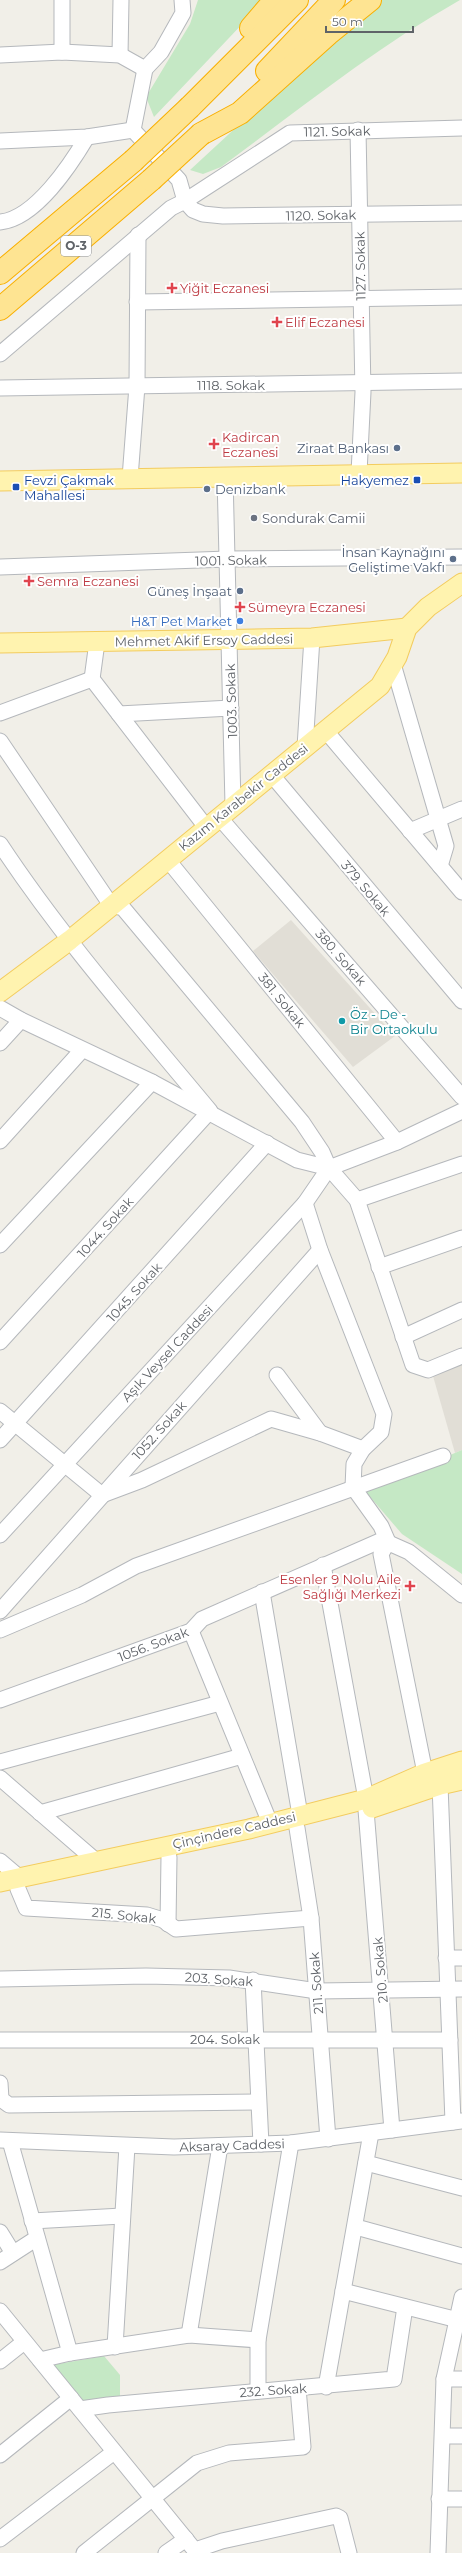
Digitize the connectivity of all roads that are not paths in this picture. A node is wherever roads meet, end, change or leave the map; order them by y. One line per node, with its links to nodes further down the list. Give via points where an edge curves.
1 (62, 0): 8 (street)
2 (121, 0): 10 (street)
3 (182, 0): 11 (street, via 183,13 161,52)
4 (275, 0): 12 (highway)
5 (297, 0): 12 (highway, O-3)
6 (334, 0): 16 (highway, O-3, via 256,82)
7 (370, 0): 16 (highway, via 240,113)
8 (62, 52): 9 (street); 10 (street)
9 (0, 55)
10 (120, 55): 11 (street)
11 (145, 69): 14 (street)
12 (190, 107): 24 (highway, O-3, bridge, via 133,161)
13 (462, 128): 15 (street, 1121. Sokak)
14 (132, 130): 17 (street); 19 (street, via 179,180)
15 (358, 130): 19 (street, 1121. Sokak, via 290,133); 21 (street, 1127. Sokak)
16 (201, 134): 30 (highway, O-3, bridge)
17 (87, 137): 18 (street); 22 (street, via 74,159 29,209)
18 (0, 141)
19 (185, 201): 21 (street, 1120. Sokak, via 193,210 212,216); 23 (street, 1121. Sokak, via 170,208)
20 (462, 213): 21 (street, 1120. Sokak)
21 (359, 215): 28 (street, 1127. Sokak)
22 (0, 222)
23 (138, 235): 29 (street); 31 (street, 1121. Sokak)
24 (30, 249): 25 (highway); 26 (highway, O-3)
25 (0, 265)
26 (0, 273)
27 (462, 297): 28 (street)
28 (360, 300): 29 (street); 33 (street, 1127. Sokak)
29 (137, 302): 34 (street)
30 (0, 309)
31 (0, 354)
32 (462, 381): 33 (street, 1118. Sokak)
33 (363, 384): 34 (street, 1118. Sokak); 36 (street, 1127. Sokak)
34 (137, 386): 35 (street, 1118. Sokak); 39 (street)
35 (0, 388)
36 (359, 473): 37 (main road); 38 (main road)
37 (462, 473)
38 (225, 476): 39 (main road); 42 (street, 1003. Sokak)
39 (130, 478): 40 (main road)
40 (0, 481)
41 (462, 557): 42 (street, 1001. Sokak)
42 (228, 559): 43 (street, 1001. Sokak); 46 (street, 1003. Sokak)
43 (0, 567)
44 (461, 589): 45 (main road, Kazım Karabekir Caddesi, via 428,607)
45 (407, 628): 47 (main road, Mehmet Akif Ersoy Caddesi); 50 (main road, Kazım Karabekir Caddesi)
46 (229, 638): 47 (main road, Mehmet Akif Ersoy Caddesi); 48 (main road, Mehmet Akif Ersoy Caddesi); 52 (street, 1003. Sokak)
47 (312, 638): 57 (street)
48 (97, 642): 49 (main road, Mehmet Akif Ersoy Caddesi); 51 (street)
49 (0, 643)
50 (393, 664): 55 (main road, Kazım Karabekir Caddesi, via 380,686); 61 (street)
51 (92, 679): 53 (street); 54 (street, 380. Sokak)
52 (231, 708): 54 (street); 60 (street, 1003. Sokak)
53 (0, 712)
54 (119, 714): 60 (street, 380. Sokak)
55 (325, 730): 57 (main road, Kazım Karabekir Caddesi); 62 (street)
56 (0, 741): 67 (street)
57 (305, 747): 58 (main road, Kazım Karabekir Caddesi)
58 (271, 774): 60 (main road, Kazım Karabekir Caddesi); 70 (street, 379. Sokak)
59 (462, 809): 61 (street)
60 (220, 816): 64 (main road, Kazım Karabekir Caddesi); 76 (street, 380. Sokak)
61 (439, 818): 62 (street); 65 (street, via 446,846)
62 (410, 831): 65 (street)
63 (0, 844): 68 (street)
64 (167, 859): 67 (main road, Kazım Karabekir Caddesi); 80 (street, 381. Sokak)
65 (440, 866): 66 (street)
66 (462, 892)
67 (111, 905): 68 (main road, Kazım Karabekir Caddesi); 83 (street, via 123,908 302,1122)
68 (70, 940): 69 (main road, Kazım Karabekir Caddesi); 77 (street)
69 (0, 992)
70 (462, 1001)
71 (0, 1008): 72 (street)
72 (20, 1020): 73 (street); 74 (street)
73 (0, 1043)
74 (82, 1050): 75 (street); 79 (street)
75 (152, 1082): 77 (street); 87 (street)
76 (462, 1097)
77 (210, 1111): 81 (street); 92 (street, 1044. Sokak)
78 (462, 1111): 80 (street)
79 (0, 1141)
80 (397, 1142): 83 (street)
81 (267, 1143): 83 (street, via 297,1160); 96 (street, 1045. Sokak)
82 (462, 1164): 84 (street)
83 (330, 1168): 84 (street); 85 (street, Aşık Veysel Caddesi)
84 (357, 1200): 89 (street)
85 (305, 1203): 88 (street); 101 (street, Aşık Veysel Caddesi)
86 (462, 1238): 89 (street)
87 (0, 1245)
88 (320, 1250): 99 (street, via 384,1414 381,1432); 103 (street, 1052. Sokak)
89 (379, 1267): 91 (street)
90 (462, 1310): 91 (street)
91 (403, 1337): 93 (street, via 413,1365 428,1370)
92 (0, 1342)
93 (462, 1356)
94 (277, 1375): 97 (street)
95 (0, 1411): 96 (street)
96 (15, 1424): 98 (street, 1045. Sokak); 101 (street)
97 (320, 1433): 99 (street); 103 (street, via 271,1419 142,1480)
98 (0, 1440)
99 (363, 1449): 102 (street, via 354,1464)
100 (443, 1456): 102 (street)
101 (64, 1465): 103 (street); 104 (street, Aşık Veysel Caddesi)
102 (353, 1487): 105 (street, via 381,1526); 110 (street, via 136,1566 82,1595)
103 (102, 1495): 109 (street, 1052. Sokak)
104 (0, 1536)
105 (388, 1542): 106 (street, 1056. Sokak, via 382,1540); 108 (street, via 409,1552); 117 (street, via 381,1554)
106 (323, 1565): 107 (street, 1056. Sokak); 121 (street, 210. Sokak)
107 (262, 1592): 111 (street, 1056. Sokak, via 202,1619); 123 (street, 211. Sokak)
108 (462, 1595)
109 (0, 1611)
110 (0, 1630)
111 (191, 1631): 112 (street, 1056. Sokak); 113 (street)
112 (0, 1700)
113 (220, 1703): 114 (street); 116 (street)
114 (242, 1756): 122 (street); 124 (street)
115 (462, 1761): 117 (main road, Çinçindere Caddesi)
116 (0, 1762)
117 (425, 1773): 121 (main road, Çinçindere Caddesi)
118 (0, 1778): 122 (street)
119 (462, 1780): 120 (main road, Çinçindere Caddesi)
120 (440, 1785): 121 (main road, Çinçindere Caddesi); 132 (street)
121 (366, 1804): 123 (main road, Çinçindere Caddesi); 139 (street, 210. Sokak)
122 (40, 1813): 127 (street)
123 (298, 1821): 124 (main road, Çinçindere Caddesi); 125 (main road, Çinçindere Caddesi); 130 (street, 211. Sokak)
124 (270, 1823): 127 (main road, Çinçindere Caddesi)
125 (169, 1857): 129 (main road, Çinçindere Caddesi); 131 (street)
126 (0, 1861): 129 (street)
127 (96, 1861): 129 (main road, Çinçindere Caddesi)
128 (0, 1882): 129 (main road, Çinçindere Caddesi)
129 (13, 1886): 131 (street, 215. Sokak, via 26,1908 147,1915)
130 (312, 1918): 131 (street, 215. Sokak, via 200,1928 176,1929); 138 (street, 211. Sokak)
131 (168, 1924)
132 (446, 1958): 133 (street); 136 (street)
133 (462, 1958)
134 (0, 1979): 135 (street, 203. Sokak, via 146,1976)
135 (253, 1980): 138 (street, 203. Sokak); 140 (street)
136 (446, 1989): 137 (street, 203. Sokak); 139 (street, 203. Sokak); 144 (street)
137 (462, 1989)
138 (317, 1991): 139 (street, 203. Sokak); 143 (street, 211. Sokak)
139 (382, 1991): 141 (street, 210. Sokak)
140 (254, 2038): 142 (street, 204. Sokak); 143 (street, 204. Sokak); 147 (street)
141 (386, 2039): 143 (street, 204. Sokak); 144 (street, 204. Sokak); 149 (street, 210. Sokak)
142 (0, 2040)
143 (320, 2040): 151 (street, 211. Sokak)
144 (450, 2040): 145 (street)
145 (456, 2056): 148 (street)
146 (0, 2083): 147 (street, via 1,2099 8,2105)
147 (258, 2102): 154 (street)
148 (457, 2122): 149 (street, Aksaray Caddesi)
149 (392, 2130): 150 (street, Aksaray Caddesi)
150 (371, 2133): 151 (street, Aksaray Caddesi); 157 (street)
151 (328, 2139): 153 (street, Aksaray Caddesi)
152 (5, 2141): 155 (street, Aksaray Caddesi); 160 (street)
153 (291, 2143): 154 (street, Aksaray Caddesi); 173 (street)
154 (261, 2144): 156 (street, Aksaray Caddesi)
155 (127, 2146): 156 (street, Aksaray Caddesi); 159 (street)
156 (220, 2146): 172 (street)
157 (366, 2163): 158 (street); 161 (street)
158 (462, 2188)
159 (122, 2216): 160 (street); 175 (street)
160 (32, 2221): 163 (street)
161 (356, 2227): 165 (street); 167 (street)
162 (0, 2232): 164 (street)
163 (37, 2238): 164 (street); 176 (street)
164 (13, 2253): 166 (street)
165 (462, 2256)
166 (0, 2262)
167 (343, 2292): 169 (street); 181 (street)
168 (462, 2297): 171 (street)
169 (405, 2307): 171 (street); 181 (street, 232. Sokak, via 394,2379)
170 (0, 2311): 174 (street)
171 (459, 2321): 179 (street)
172 (189, 2335): 173 (street); 175 (street)
173 (258, 2340): 183 (street)
174 (24, 2342): 177 (street); 178 (street)
175 (115, 2347): 176 (street)
176 (70, 2353): 177 (street)
177 (40, 2360): 184 (street)
178 (0, 2361)
179 (444, 2379): 180 (street); 185 (street)
180 (462, 2379)
181 (326, 2386): 182 (street, 232. Sokak)
182 (298, 2388): 183 (street, 232. Sokak); 189 (street, via 303,2448 229,2453 197,2463)
183 (258, 2391): 184 (street, 232. Sokak, via 108,2405)
184 (76, 2404): 187 (street); 188 (street)
185 (443, 2436): 186 (street); 191 (street)
186 (462, 2436)
187 (114, 2452): 189 (street); 192 (street)
188 (0, 2455)
189 (152, 2499): 193 (street); 194 (street)
190 (462, 2499): 191 (street)
191 (439, 2500): 197 (street)
192 (0, 2539)
193 (192, 2547): 195 (street); 196 (street, via 336,2516 340,2518)
194 (84, 2553)
195 (166, 2553)
196 (349, 2553)
197 (438, 2553)

